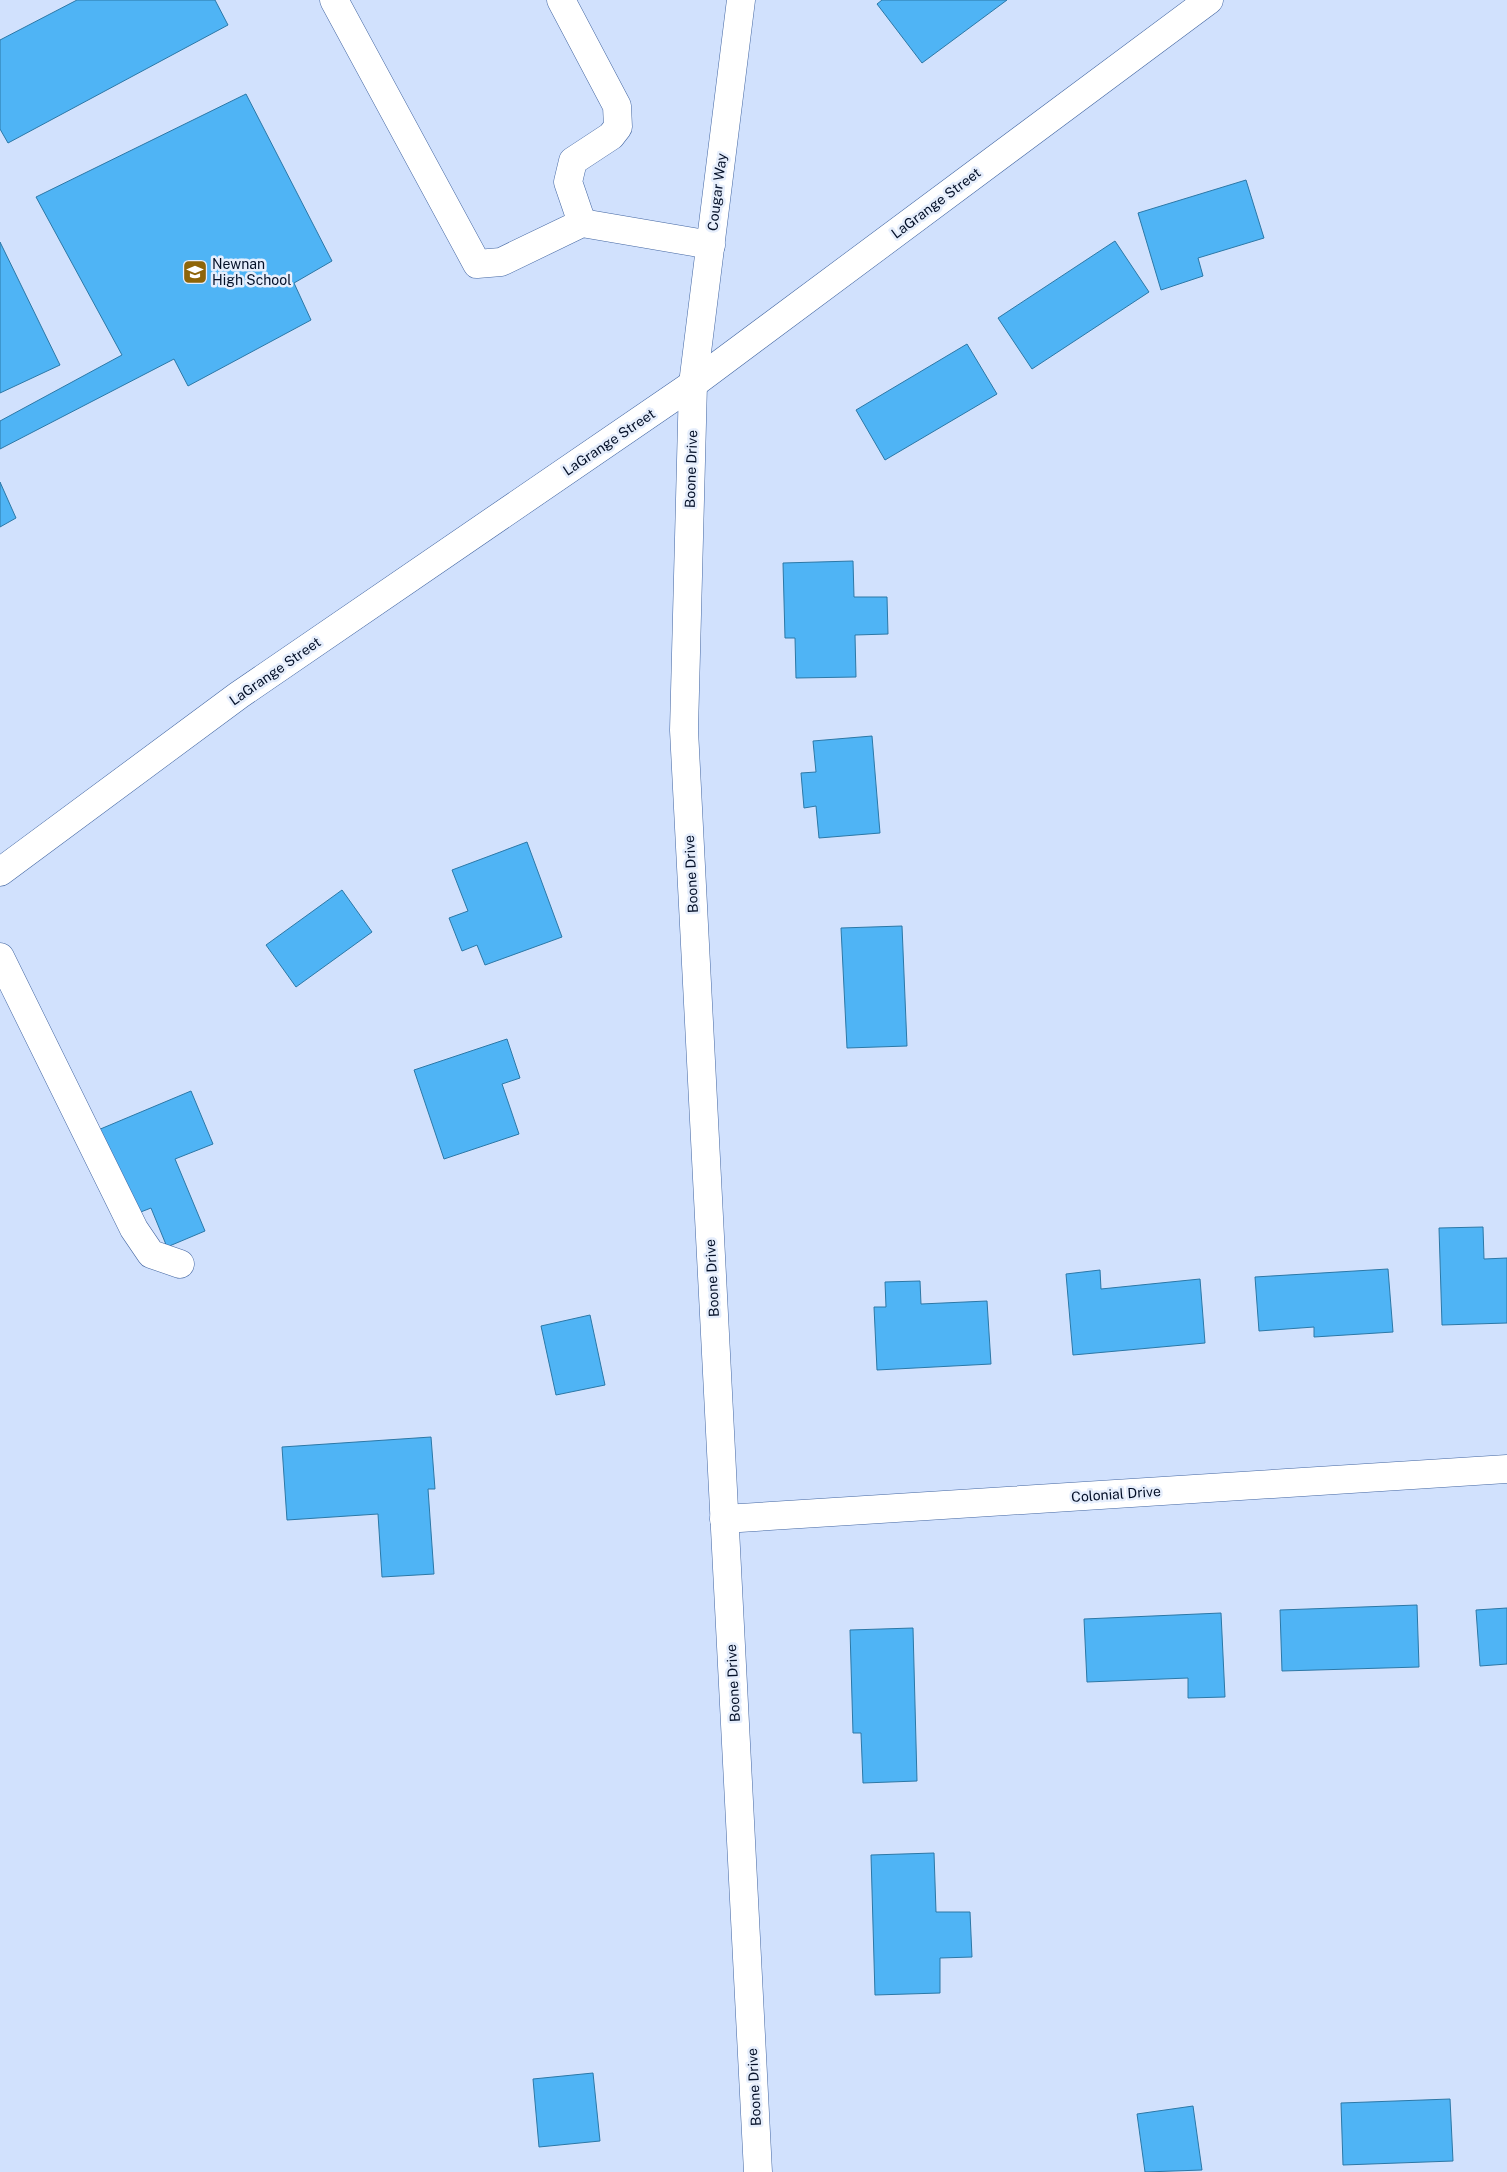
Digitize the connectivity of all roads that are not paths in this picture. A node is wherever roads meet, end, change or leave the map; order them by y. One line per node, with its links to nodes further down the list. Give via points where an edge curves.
1 (334, 0): 5 (street, via 478,264 501,262)
2 (561, 0): 5 (street, via 617,106 618,127 612,136 573,161 568,182)
3 (741, 0): 6 (street, Cougar Way)
4 (1209, 0): 7 (street, LaGrange Street)
5 (582, 223): 6 (street)
6 (710, 245): 7 (street, Cougar Way)
7 (693, 384): 8 (street, LaGrange Street, via 239,695); 12 (street, Boone Drive, via 684,730)
8 (0, 872)
9 (0, 957): 10 (street, via 134,1229 151,1254)
10 (180, 1264)
11 (1507, 1469): 12 (street, Colonial Drive)
12 (724, 1519): 13 (street, Boone Drive)
13 (758, 2172)

